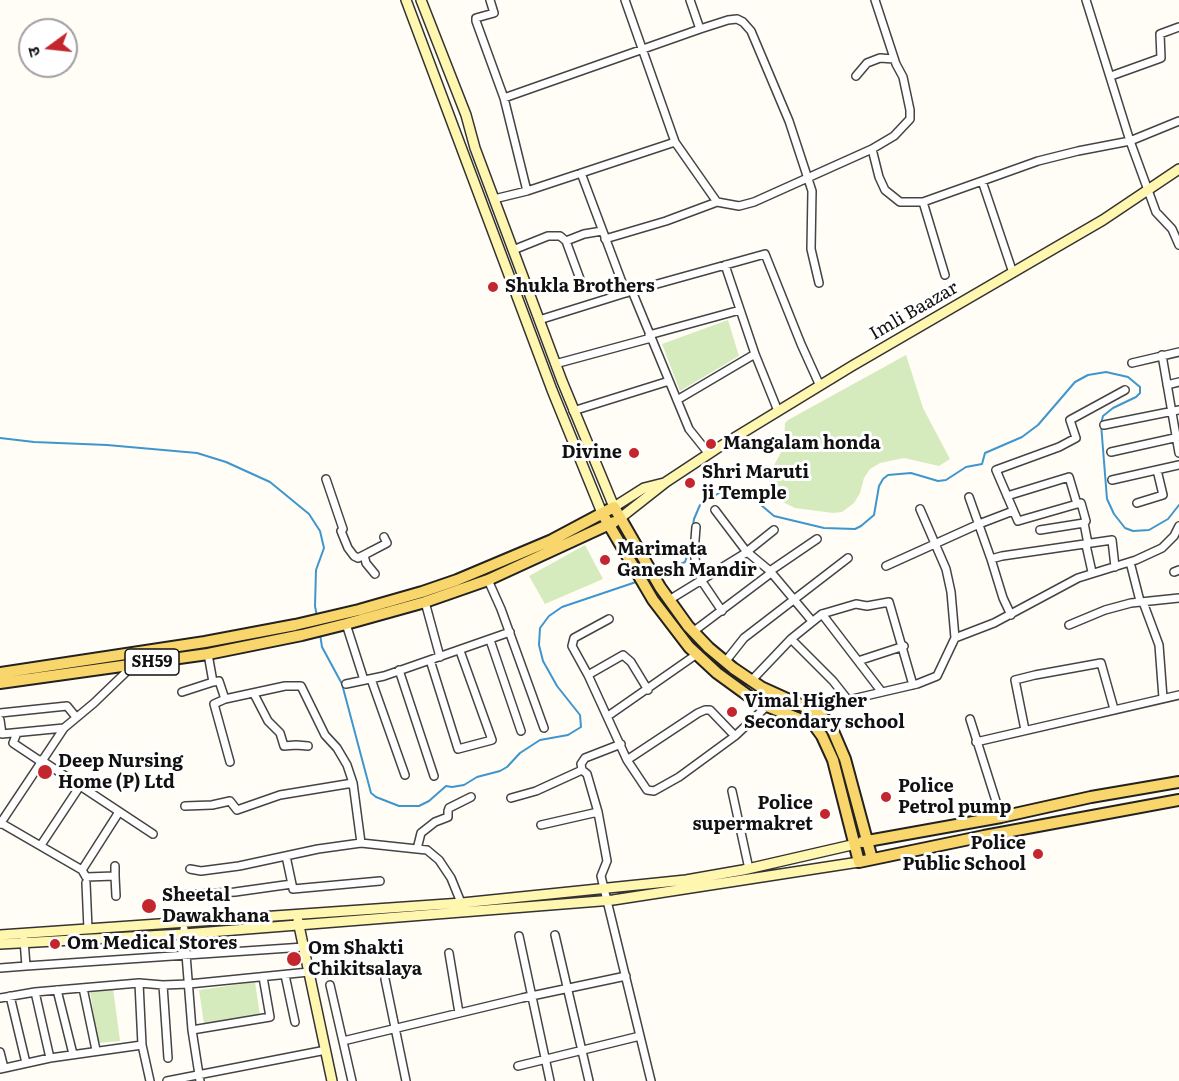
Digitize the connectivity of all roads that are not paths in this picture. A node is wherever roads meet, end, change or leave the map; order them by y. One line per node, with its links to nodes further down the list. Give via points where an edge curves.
1 (406, 0): 74 (main road)
2 (422, 0): 25 (main road)
3 (490, 0): 14 (street, via 494,13 476,18)
4 (625, 0): 10 (street)
5 (690, 0): 9 (street)
6 (876, 0): 11 (street)
7 (1086, 0): 13 (street)
8 (1179, 27): 13 (street, via 1160,34 1161,58)
9 (700, 28): 10 (street); 21 (street, via 737,20 751,31 789,121)
10 (641, 48): 14 (street); 17 (street)
11 (894, 58): 12 (street, via 867,63); 18 (street, via 903,77 910,120 894,136)
12 (856, 76)
13 (1111, 76): 16 (street)
14 (504, 98): 23 (street)
15 (1179, 121): 16 (street)
16 (1131, 141): 22 (street, via 1038,161); 24 (street)
17 (675, 142): 20 (street); 26 (street)
18 (872, 149): 21 (street); 27 (street, via 879,177 892,198)
19 (1179, 169): 24 (main road, Imli Baazar)
20 (581, 173): 23 (street); 28 (street)
21 (807, 177): 26 (street, via 754,202 739,206); 37 (street, via 814,198 811,249)
22 (982, 181): 27 (street); 34 (street)
23 (527, 191): 25 (street)
24 (1149, 191): 31 (street, via 1158,216 1172,229); 34 (main road, Imli Baazar)
25 (494, 199): 32 (main road)
26 (717, 202): 29 (street)
27 (923, 202): 35 (street)
28 (602, 231): 29 (street); 30 (street)
29 (605, 239): 38 (street)
30 (566, 241): 32 (street, via 555,235); 36 (street)
31 (1179, 245)
32 (513, 250): 40 (main road)
33 (725, 265): 38 (street); 39 (street); 50 (street, via 765,254)
34 (1013, 273): 50 (main road, Imli Baazar)
35 (945, 275)
36 (580, 279)
37 (819, 283)
38 (629, 292): 40 (street); 41 (street)
39 (740, 310): 41 (street); 43 (street)
40 (539, 320): 46 (main road)
41 (650, 337): 46 (street); 47 (street)
42 (1179, 352): 44 (street)
43 (755, 354): 52 (street); 54 (street)
44 (1162, 355): 45 (street); 49 (street)
45 (1132, 363)
46 (555, 364): 53 (main road)
47 (669, 381): 52 (street); 53 (street)
48 (1179, 382): 49 (street)
49 (1167, 385): 55 (street)
50 (820, 386): 54 (main road, Imli Baazar)
51 (1125, 390): 66 (street, via 1070,420 1076,438 996,470)
52 (677, 400): 60 (street, via 689,429)
53 (573, 411): 70 (main road)
54 (778, 411): 60 (main road, Imli Baazar)
55 (1175, 411): 56 (street); 57 (street)
56 (1104, 425)
57 (1177, 437): 58 (street); 59 (street)
58 (1111, 452)
59 (1179, 453)
60 (709, 454): 65 (main road, Imli Baazar)
61 (1179, 465): 62 (street)
62 (1157, 470): 64 (street); 68 (street, via 1163,495)
63 (326, 479): 89 (street, via 348,548 358,558)
64 (1112, 480)
65 (666, 482): 70 (main road, via 644,488); 75 (main road)
66 (1007, 496): 69 (street, via 1069,477); 73 (street)
67 (969, 497): 77 (street)
68 (1137, 503)
69 (1077, 504): 73 (street, via 1018,520); 76 (street, via 1081,503)
70 (614, 507): 74 (main road, SH59); 75 (main road)
71 (921, 509): 86 (street)
72 (715, 510): 88 (street)
73 (1013, 511): 77 (street)
74 (602, 513): 78 (main road); 110 (main road, SH59, via 552,540 457,580)
75 (620, 519): 78 (main road, SH59); 102 (main road)
76 (1084, 523): 82 (street); 87 (street)
77 (979, 524): 86 (street); 91 (street)
78 (608, 525): 98 (main road, SH59); 122 (main road, via 643,584)
79 (696, 527): 99 (street, via 694,553)
80 (1178, 527): 85 (street); 92 (street, via 1162,548)
81 (774, 530): 88 (street)
82 (1040, 530)
83 (384, 537): 89 (street, via 387,543)
84 (817, 539): 95 (street)
85 (1179, 539)
86 (936, 543): 93 (street); 115 (street, via 951,592)
87 (1087, 544): 91 (street); 94 (street, via 1112,540); 96 (street)
88 (746, 551): 95 (street); 99 (street)
89 (364, 555): 97 (street)
90 (848, 558): 101 (street)
91 (991, 559): 107 (street)
92 (1130, 562): 94 (street); 104 (street)
93 (886, 566)
94 (1115, 567): 96 (street)
95 (770, 572): 101 (street); 105 (street)
96 (1092, 572): 107 (street)
97 (375, 574)
98 (488, 580): 103 (main road, SH59); 114 (street)
99 (701, 580): 102 (street); 105 (street)
100 (1179, 598): 104 (street)
101 (793, 599): 109 (street); 126 (street, via 744,638)
102 (669, 600): 113 (main road)
103 (425, 602): 111 (main road, SH59); 123 (street)
104 (1142, 602): 112 (street, via 1105,610); 142 (street, via 1159,645)
105 (722, 610): 113 (street)
106 (822, 614): 109 (street); 118 (street, via 856,604 889,602); 125 (street)
107 (1011, 615): 115 (street)
108 (609, 619): 130 (street, via 571,641)
109 (812, 621): 117 (street)
110 (327, 623): 111 (main road, SH59); 119 (main road, SH59); 121 (main road, SH59, via 302,635)
111 (346, 624): 131 (street)
112 (1069, 625)
113 (694, 631): 126 (main road)
114 (510, 632): 116 (street); 154 (street)
115 (955, 638): 136 (street, via 938,676)
116 (490, 639): 120 (street); 156 (street)
117 (792, 639): 132 (street); 144 (street)
118 (904, 646): 125 (street); 136 (street)
119 (148, 651): 127 (street); 129 (main road, SH59)
120 (460, 651): 123 (street); 124 (street, via 492,740 458,749)
121 (208, 654): 127 (main road, SH59); 133 (street)
122 (697, 654): 137 (street); 145 (main road, via 717,673)
123 (440, 657): 124 (street)
124 (430, 660): 128 (street)
125 (858, 661): 139 (street)
126 (725, 662): 132 (main road)
127 (134, 665): 134 (main road, SH59); 150 (street)
128 (399, 670): 131 (street); 168 (street)
129 (0, 673)
130 (588, 675): 137 (street, via 623,655); 149 (street)
131 (368, 679): 135 (street); 167 (street)
132 (751, 681): 147 (main road)
133 (213, 682): 138 (street); 143 (street, via 219,681)
134 (0, 683)
135 (346, 684)
136 (913, 685): 139 (street)
137 (648, 690): 149 (street)
138 (182, 692)
139 (881, 692): 144 (street)
140 (255, 694): 143 (street); 162 (street, via 268,721 280,733 284,747); 170 (street, via 301,686 325,735 347,765)
141 (1179, 695): 142 (street)
142 (1163, 698): 146 (street)
143 (225, 699): 165 (street, via 214,704)
144 (848, 700): 147 (street)
145 (767, 706): 159 (street); 185 (main road, via 814,725 822,736 833,760)
146 (1114, 709): 155 (street); 155 (street, via 1101,663 1035,675 1015,680)
147 (816, 712): 183 (main road, via 833,731 845,759)
148 (0, 713): 150 (street, via 67,706)
149 (608, 716): 161 (street)
150 (76, 717): 153 (street)
151 (970, 718): 160 (street)
152 (0, 720): 158 (street)
153 (64, 728): 157 (street); 164 (street)
154 (544, 728)
155 (1025, 730): 160 (street)
156 (521, 731)
157 (17, 733): 158 (street); 164 (street, via 13,743)
158 (1, 735)
159 (735, 736): 163 (street, via 710,710 705,710); 163 (street, via 654,791 647,790)
160 (976, 742): 179 (street)
161 (621, 744): 163 (street); 166 (street, via 585,758)
162 (308, 746)
163 (627, 759)
164 (41, 761): 171 (street); 180 (street)
165 (230, 762)
166 (582, 770): 174 (street); 178 (street, via 587,774)
167 (405, 775)
168 (434, 776)
169 (1179, 782): 179 (main road)
170 (352, 783): 176 (street, via 280,795 237,810 230,801); 184 (street)
171 (80, 786): 177 (street); 186 (street)
172 (732, 791): 193 (street)
173 (471, 796): 187 (street, via 449,808 448,817 421,833)
174 (511, 798)
175 (1179, 800): 189 (main road)
176 (185, 806)
177 (119, 812): 182 (street); 194 (street)
178 (598, 812): 181 (street); 199 (street, via 607,861 601,876)
179 (1001, 817): 183 (main road)
180 (0, 823): 186 (street)
181 (541, 825)
182 (153, 834)
183 (867, 841): 185 (main road); 189 (main road)
184 (361, 843): 187 (street); 188 (street)
185 (855, 844): 190 (main road); 193 (main road)
186 (41, 845): 194 (street)
187 (417, 849): 203 (street, via 427,850 439,860)
188 (286, 856): 192 (street, via 201,871); 198 (street)
189 (872, 859): 190 (main road)
190 (859, 862): 202 (main road)
191 (115, 866): 195 (street)
192 (189, 869)
193 (749, 869): 199 (main road)
194 (82, 870): 195 (street, via 86,877)
195 (115, 876): 201 (street)
196 (380, 881): 198 (street, via 293,889)
197 (86, 883): 207 (street)
198 (292, 884): 200 (street)
199 (604, 889): 202 (street); 203 (main road)
200 (180, 895)
201 (116, 896)
202 (606, 901): 203 (main road); 222 (street)
203 (463, 908): 204 (main road)
204 (298, 920): 205 (main road); 208 (main road); 215 (main road)
205 (183, 924): 206 (main road); 208 (street)
206 (142, 926): 207 (main road); 212 (main road)
207 (88, 930): 213 (main road)
208 (184, 934): 212 (main road); 217 (street)
209 (0, 935): 213 (main road)
210 (555, 935): 230 (street)
211 (519, 936): 234 (street)
212 (142, 937): 213 (main road)
213 (24, 939): 214 (main road); 218 (street)
214 (0, 945)
215 (304, 947): 217 (street); 220 (main road)
216 (449, 953): 236 (street)
217 (186, 956): 218 (street); 226 (street)
218 (26, 966): 219 (street)
219 (0, 968)
220 (309, 972): 221 (street); 244 (main road)
221 (285, 975): 223 (street); 237 (street)
222 (626, 976): 230 (street); 240 (street)
223 (262, 977): 226 (street); 239 (street, via 270,1017)
224 (385, 979): 238 (street)
225 (139, 983): 227 (street); 229 (street); 242 (street)
226 (189, 984): 227 (street); 239 (street)
227 (163, 985): 249 (street)
228 (330, 985): 241 (street)
229 (83, 988): 231 (street); 243 (street)
230 (568, 988): 234 (street); 245 (street)
231 (57, 990): 232 (street); 247 (street)
232 (34, 992): 233 (street); 248 (street)
233 (10, 996): 235 (street); 251 (street)
234 (532, 996): 236 (street); 250 (street)
235 (0, 998)
236 (459, 1013): 238 (street)
237 (296, 1022)
238 (395, 1029): 241 (street); 259 (street)
239 (192, 1030): 254 (street)
240 (640, 1036): 245 (street); 262 (street)
241 (343, 1041): 258 (street)
242 (142, 1045): 243 (street); 255 (street)
243 (96, 1050): 247 (street)
244 (326, 1050): 254 (street); 257 (main road)
245 (582, 1051): 250 (street); 261 (street)
246 (0, 1052): 253 (street)
247 (73, 1054): 248 (street)
248 (50, 1058): 251 (street)
249 (168, 1058)
250 (545, 1060): 252 (street); 260 (street)
251 (26, 1063): 253 (street)
252 (518, 1066)
253 (2, 1069)
254 (199, 1078): 256 (street)
255 (150, 1081)
256 (167, 1081)
257 (332, 1081)
258 (352, 1081)
259 (406, 1081)
260 (550, 1081)
261 (589, 1081)
262 (651, 1081)

